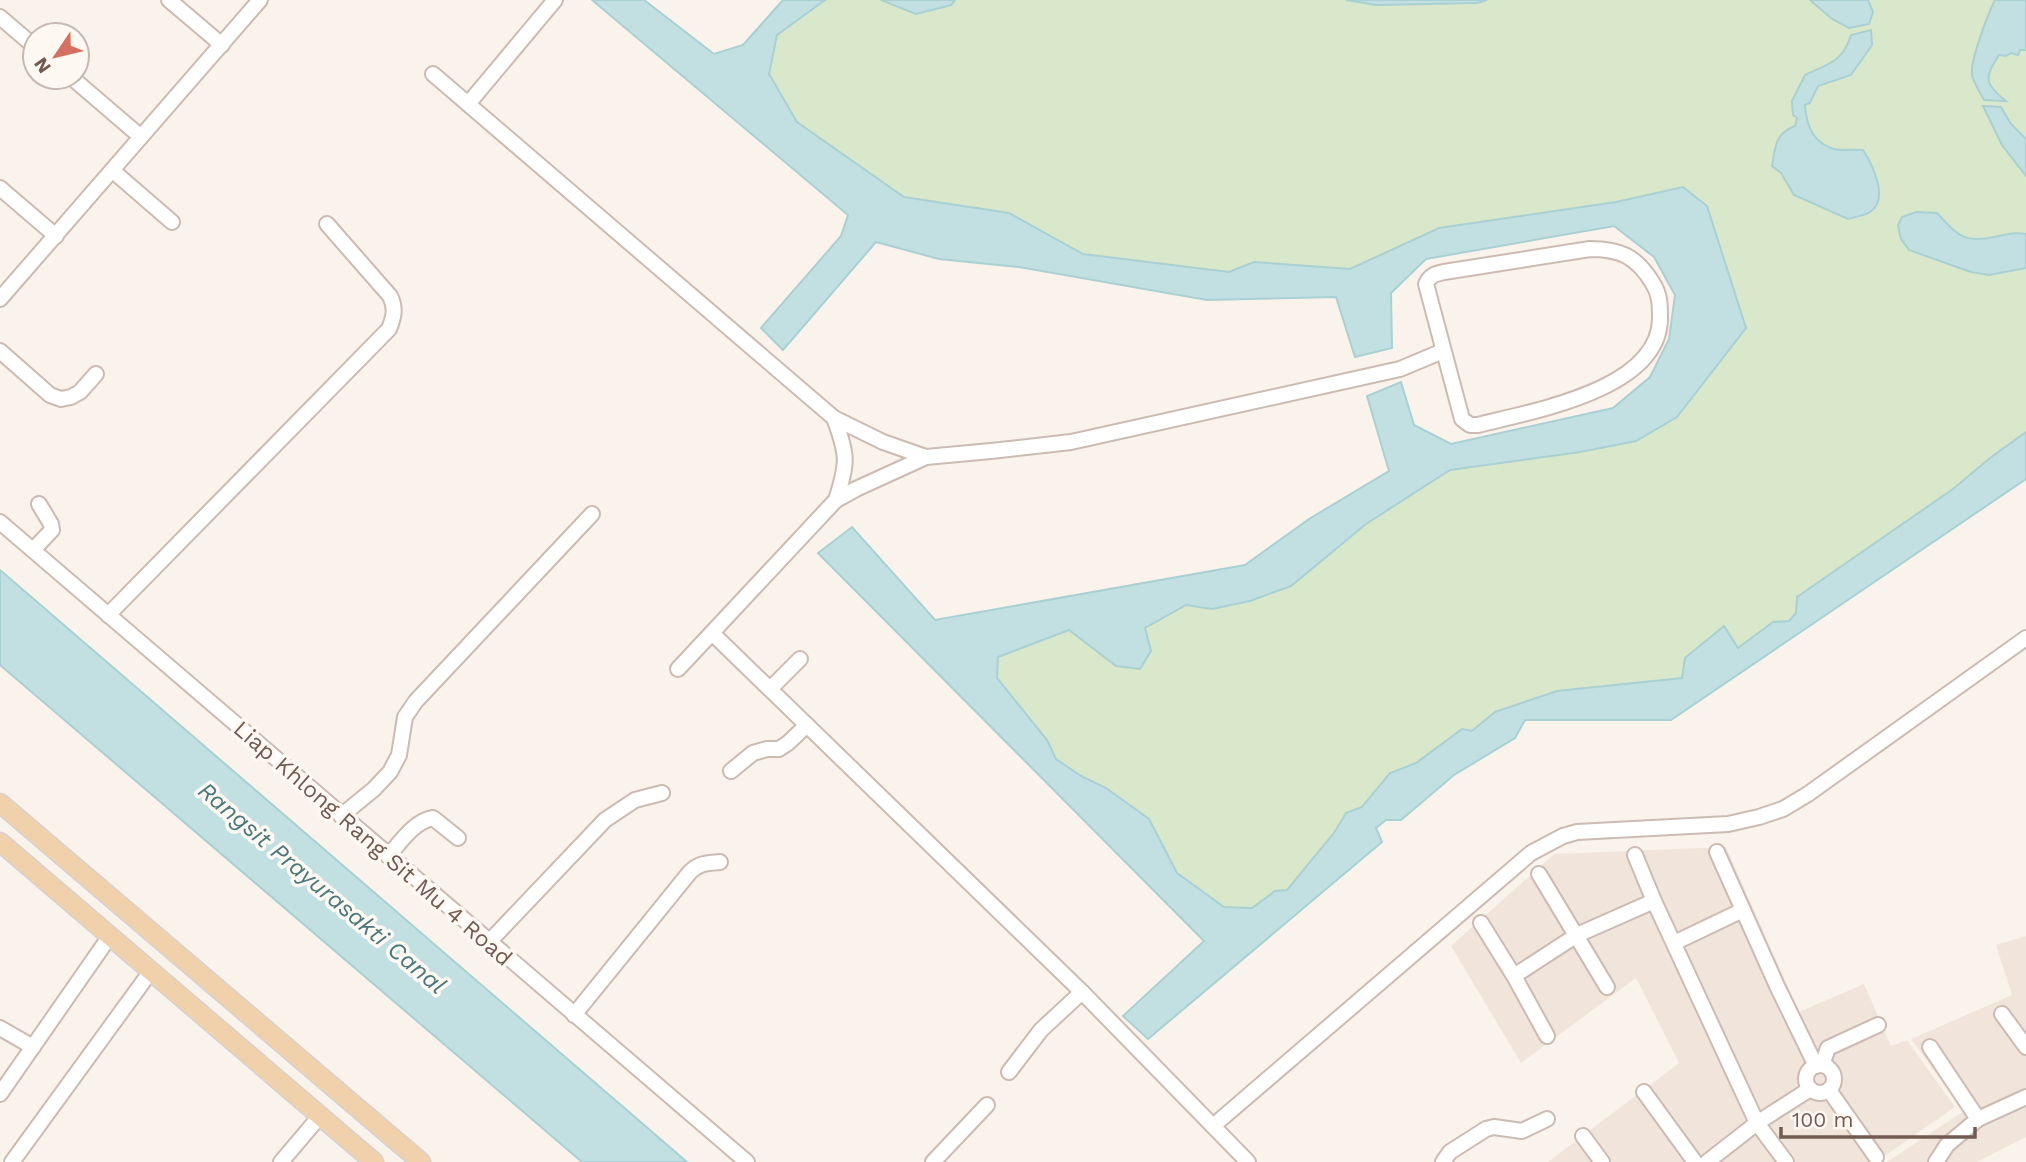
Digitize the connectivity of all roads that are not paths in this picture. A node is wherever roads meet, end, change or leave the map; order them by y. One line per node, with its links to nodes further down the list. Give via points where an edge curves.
1 (169, 0): 6 (street)
2 (260, 0): 6 (street)
3 (555, 0): 9 (street)
4 (0, 17): 5 (street)
5 (21, 35)
6 (222, 45): 10 (street)
7 (433, 74): 9 (street)
8 (87, 91): 10 (street)
9 (468, 104): 20 (street)
10 (141, 137): 11 (street)
11 (113, 171): 13 (street); 15 (street)
12 (0, 188): 15 (street)
13 (172, 222)
14 (327, 224): 27 (street, via 390,296 395,306 389,329)
15 (56, 236): 16 (street)
16 (0, 299)
17 (0, 351): 19 (street, via 50,395 61,399 80,392)
18 (1443, 351): 18 (street, via 1426,284 1434,274 1604,249 1633,259 1660,298 1656,340 1640,363 1622,377 1557,405 1488,422 1470,425 1462,419); 21 (street, via 1400,369 1071,442)
19 (96, 374)
20 (834, 418): 21 (street); 22 (street, via 846,456)
21 (926, 457): 22 (street)
22 (836, 500): 28 (street)
23 (38, 504): 26 (street, via 52,530)
24 (593, 514): 37 (street, via 416,701 405,717 399,755 390,772)
25 (0, 522): 26 (street, Liap Khlong Rang Sit Mu 4 Road)
26 (33, 550): 27 (street, Liap Khlong Rang Sit Mu 4 Road)
27 (108, 615): 37 (street, Liap Khlong Rang Sit Mu 4 Road)
28 (712, 633): 31 (street); 32 (street)
29 (2026, 638): 76 (street, via 1783,809 1728,824 1577,832 1531,853)
30 (800, 659): 32 (street)
31 (678, 669)
32 (770, 689): 33 (street)
33 (807, 725): 34 (street, via 779,749 753,753); 55 (street)
34 (731, 771)
35 (662, 793): 50 (street, via 635,800 605,820)
36 (0, 803): 83 (main road)
37 (341, 816): 42 (street, Liap Khlong Rang Sit Mu 4 Road)
38 (458, 838): 42 (street, via 433,818 425,819)
39 (0, 842): 49 (main road)
40 (1717, 852): 46 (street)
41 (1635, 855): 45 (street)
42 (388, 856): 50 (street, Liap Khlong Rang Sit Mu 4 Road)
43 (720, 862): 56 (street, via 704,863 690,872)
44 (1539, 874): 48 (street)
45 (1654, 901): 48 (street); 51 (street)
46 (1743, 910): 51 (street); 64 (street)
47 (1481, 923): 53 (street)
48 (1577, 935): 53 (street); 54 (street)
49 (110, 936): 52 (main road); 62 (street)
50 (489, 942): 56 (street, Liap Khlong Rang Sit Mu 4 Road)
51 (1674, 943): 75 (street)
52 (151, 971): 72 (main road); 80 (street)
53 (1514, 975): 60 (street)
54 (1607, 987)
55 (1082, 992): 65 (street, via 1041,1030); 76 (street)
56 (574, 1014): 84 (street, Liap Khlong Rang Sit Mu 4 Road)
57 (2002, 1014): 63 (street)
58 (1878, 1025): 64 (street, via 1828,1048)
59 (0, 1028): 62 (street)
60 (1548, 1035)
61 (1930, 1046): 74 (street)
62 (33, 1047): 69 (street)
63 (2026, 1047)
64 (1819, 1065): 66 (street, via 1807,1076); 67 (street, via 1833,1073)
65 (1009, 1072)
66 (1810, 1089): 67 (street); 75 (street)
67 (1829, 1090): 78 (street)
68 (1644, 1092): 89 (street)
69 (0, 1094)
70 (2026, 1097): 74 (street)
71 (987, 1105): 85 (street)
72 (320, 1116): 81 (street); 82 (main road)
73 (1547, 1119): 87 (street, via 1522,1131 1486,1129 1450,1152)
74 (1978, 1119): 79 (street, via 1947,1145)
75 (1758, 1123): 90 (street); 91 (street)
76 (1213, 1126): 86 (street)
77 (1583, 1136): 88 (street)
78 (1876, 1157)
79 (1938, 1161)
80 (12, 1162)
81 (281, 1162)
82 (374, 1162)
83 (421, 1162)
84 (747, 1162)
85 (933, 1162)
86 (1248, 1162)
87 (1443, 1162)
88 (1602, 1162)
89 (1695, 1162)
90 (1707, 1162)
91 (1786, 1162)

